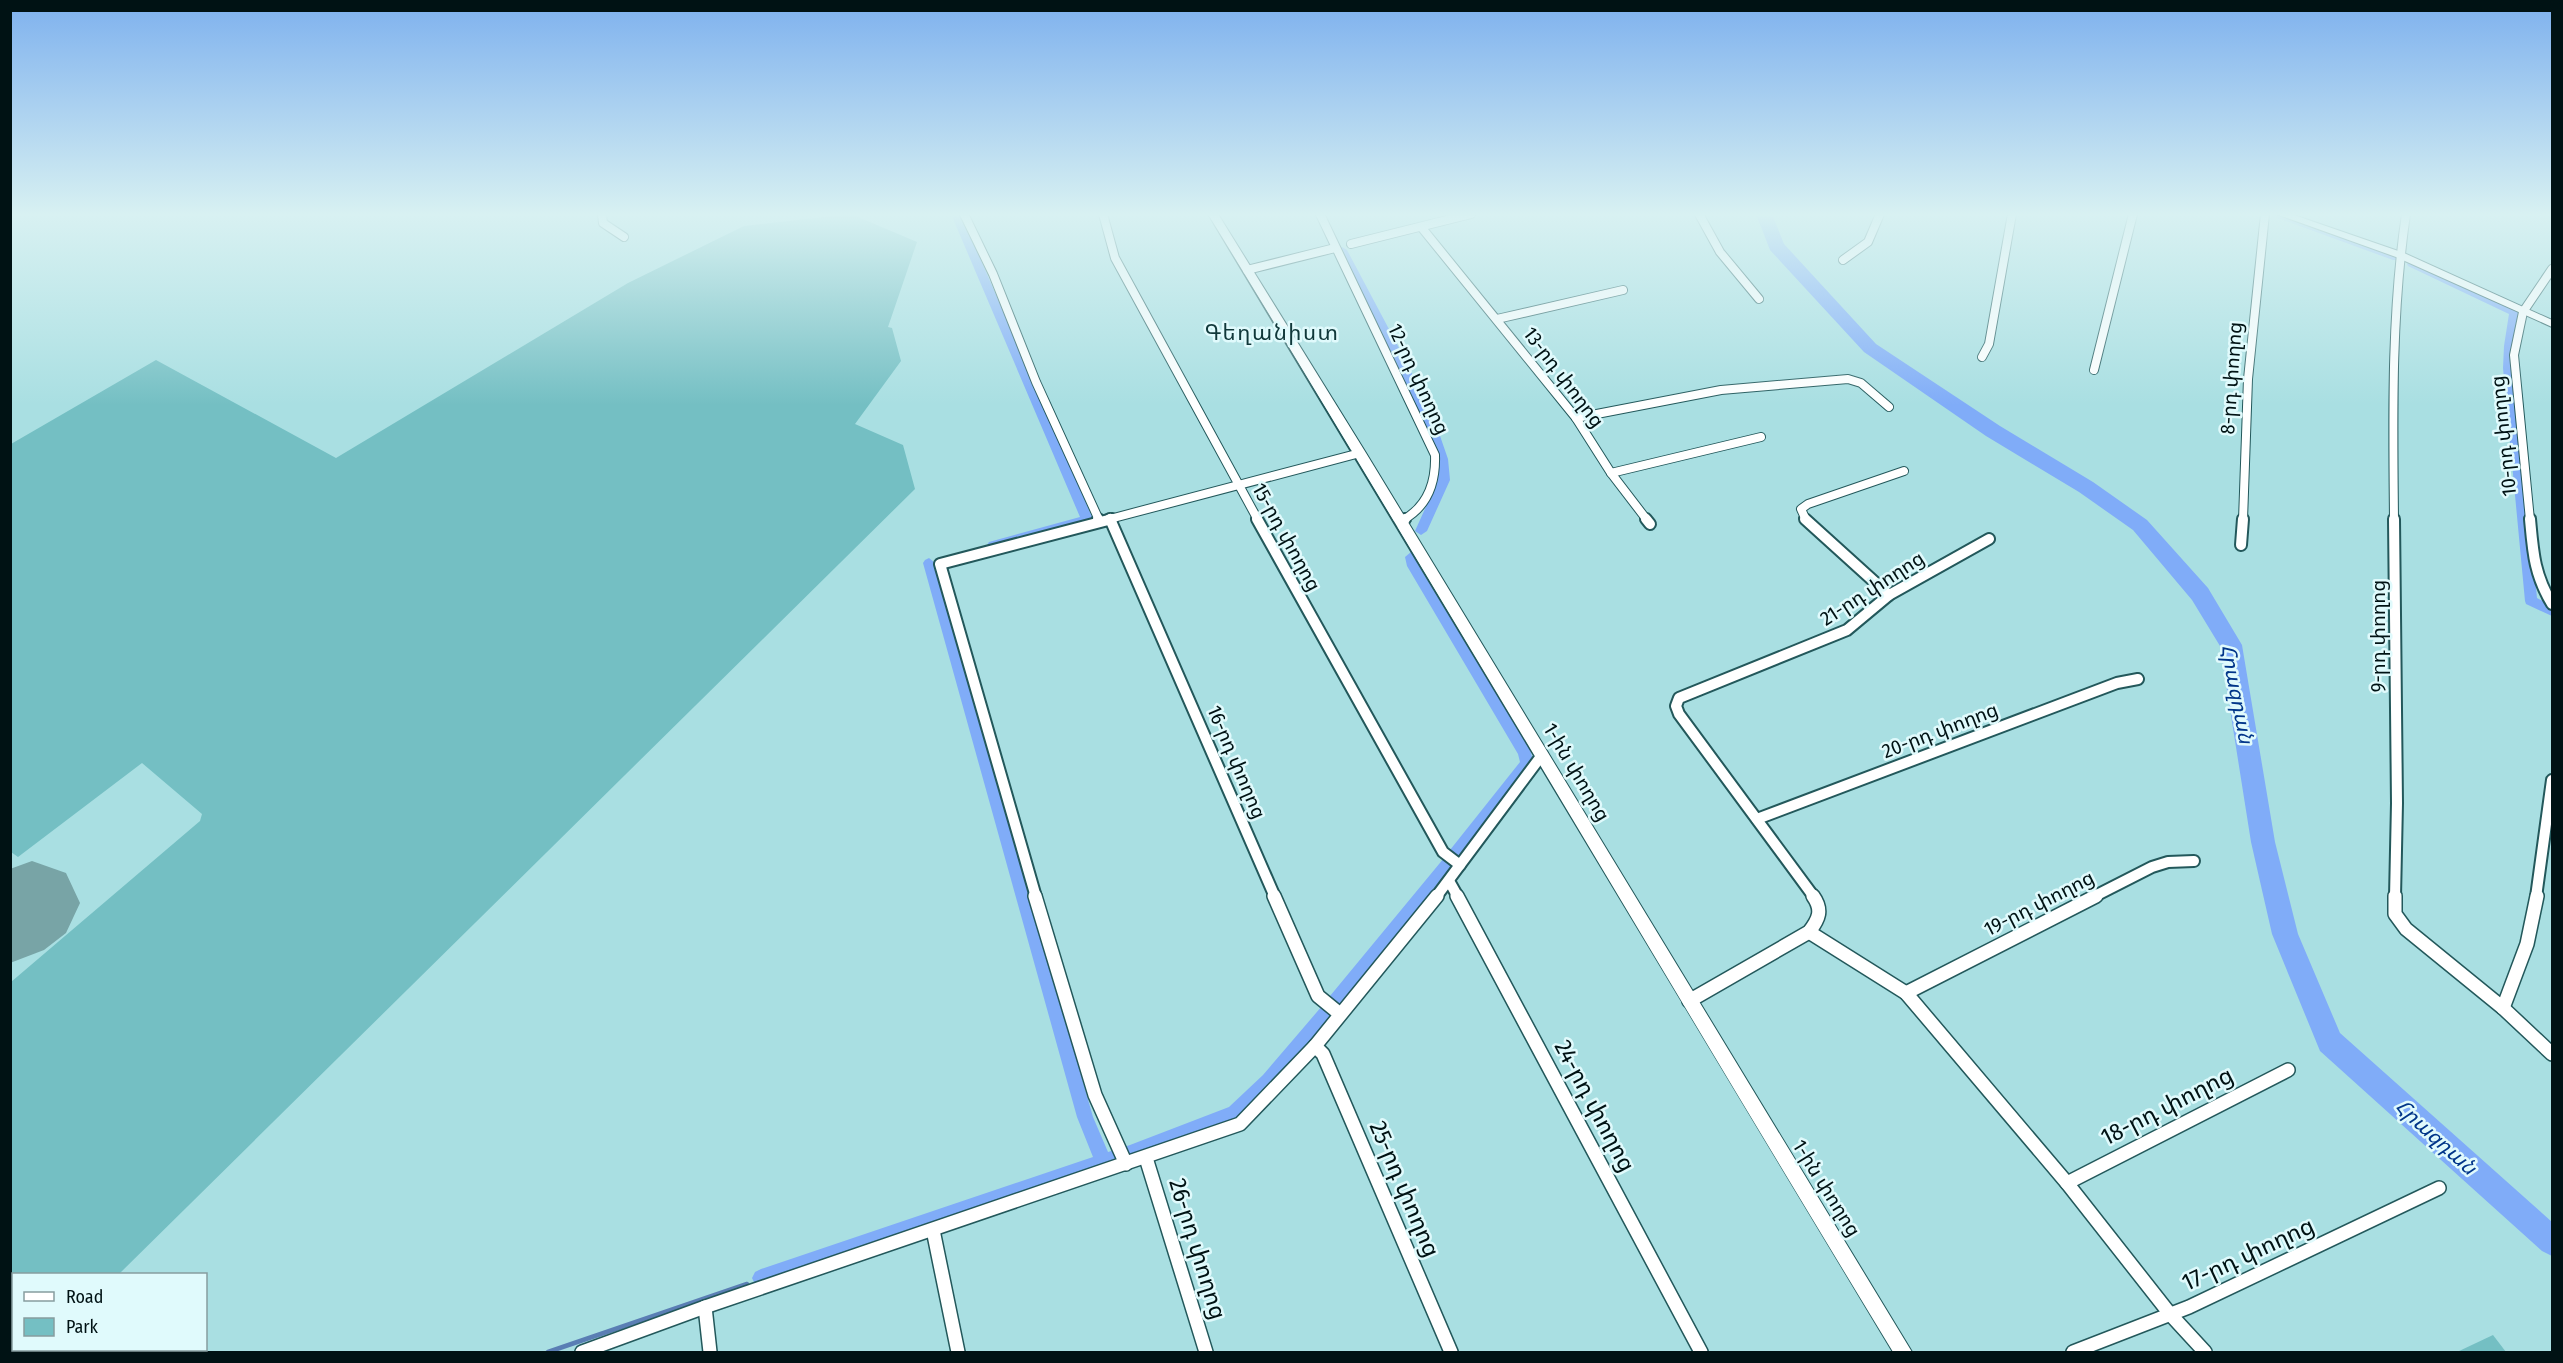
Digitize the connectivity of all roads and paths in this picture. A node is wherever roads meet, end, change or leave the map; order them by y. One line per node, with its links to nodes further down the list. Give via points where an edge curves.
1 (994, 278): 27 (street, 16-րդ փողոց, via 1036,382)
2 (1126, 278): 26 (street, 15-րդ փողոց)
3 (1251, 278): 23 (main road, 1-ին փողոց)
4 (1349, 278): 28 (street, 12-րդ փողոց, via 1435,455 1433,488 1424,504)
5 (1463, 278): 16 (street, 13-րդ փողոց)
6 (1741, 278): 14 (street)
7 (2001, 278): 18 (street, via 1989,344)
8 (2117, 278): 19 (street)
9 (2257, 278): 31 (street, 8-րդ փողոց)
10 (2398, 278): 44 (street, 9-րդ փողոց, via 2392,369 2395,914 2406,929)
11 (2449, 278): 15 (main road)
12 (2547, 278): 15 (street, 10-րդ փողոց)
13 (1623, 290): 16 (street)
14 (1759, 299)
15 (2523, 312): 17 (main road); 33 (street, 10-րդ փողոց, via 2514,355 2534,564 2540,584)
16 (1497, 319): 21 (street, 13-րդ փողոց)
17 (2553, 324)
18 (1982, 357)
19 (2094, 370)
20 (1888, 407): 21 (street, via 1861,384 1848,379 1721,390)
21 (1576, 418): 25 (street, 13-րդ փողոց)
22 (1761, 437): 25 (street)
23 (1360, 453): 26 (street); 28 (main road, 1-ին փողոց)
24 (1904, 471): 32 (street, via 1801,509 1805,519)
25 (1611, 473): 29 (street, 13-րդ փողոց)
26 (1238, 485): 27 (street); 39 (street, 15-րդ փողոց, via 1443,852)
27 (1104, 519): 45 (street, 16-րդ փողոց, via 1318,996); 50 (street, via 940,564 1095,1095)
28 (1401, 521): 35 (main road, 1-ին փողոց)
29 (1650, 524)
30 (1989, 539): 32 (street, 21-րդ փողոց)
31 (2241, 545)
32 (1889, 595): 37 (street, 21-րդ փողոց, via 1847,630 1679,698 1679,714)
33 (2553, 604)
34 (2138, 679): 37 (street, 20-րդ փողոց, via 2106,687)
35 (1542, 755): 39 (street); 43 (main road, 1-ին փողոց)
36 (2553, 780): 44 (street, via 2527,944)
37 (1757, 819): 41 (street, via 1819,904 1818,921)
38 (2194, 861): 42 (street, 19-րդ փողոց, via 2152,867)
39 (1460, 865): 40 (street)
40 (1449, 880): 45 (street); 61 (street, 24-րդ փողոց)
41 (1809, 932): 42 (street); 43 (street)
42 (1906, 993): 51 (street)
43 (1689, 1001): 62 (main road, 1-ին փողոց)
44 (2504, 1008): 47 (street, 9-րդ փողոց)
45 (1340, 1014): 46 (street)
46 (1315, 1046): 49 (street, via 1240,1124); 60 (street, 25-րդ փողոց, via 1323,1054)
47 (2553, 1054)
48 (2288, 1070): 51 (street, 18-րդ փողոց)
49 (1146, 1158): 50 (street); 59 (street, 26-րդ փողոց)
50 (1126, 1164): 53 (street)
51 (2067, 1183): 55 (street)
52 (2439, 1188): 55 (street, 17-րդ փողոց)
53 (933, 1230): 54 (street); 58 (street)
54 (705, 1307): 56 (street); 57 (street)
55 (2170, 1314): 63 (street, 17-րդ փողոց); 64 (street)
56 (582, 1353)
57 (710, 1353)
58 (958, 1353)
59 (1206, 1353)
60 (1451, 1353)
61 (1701, 1353)
62 (1903, 1353)
63 (2073, 1353)
64 (2205, 1353)

